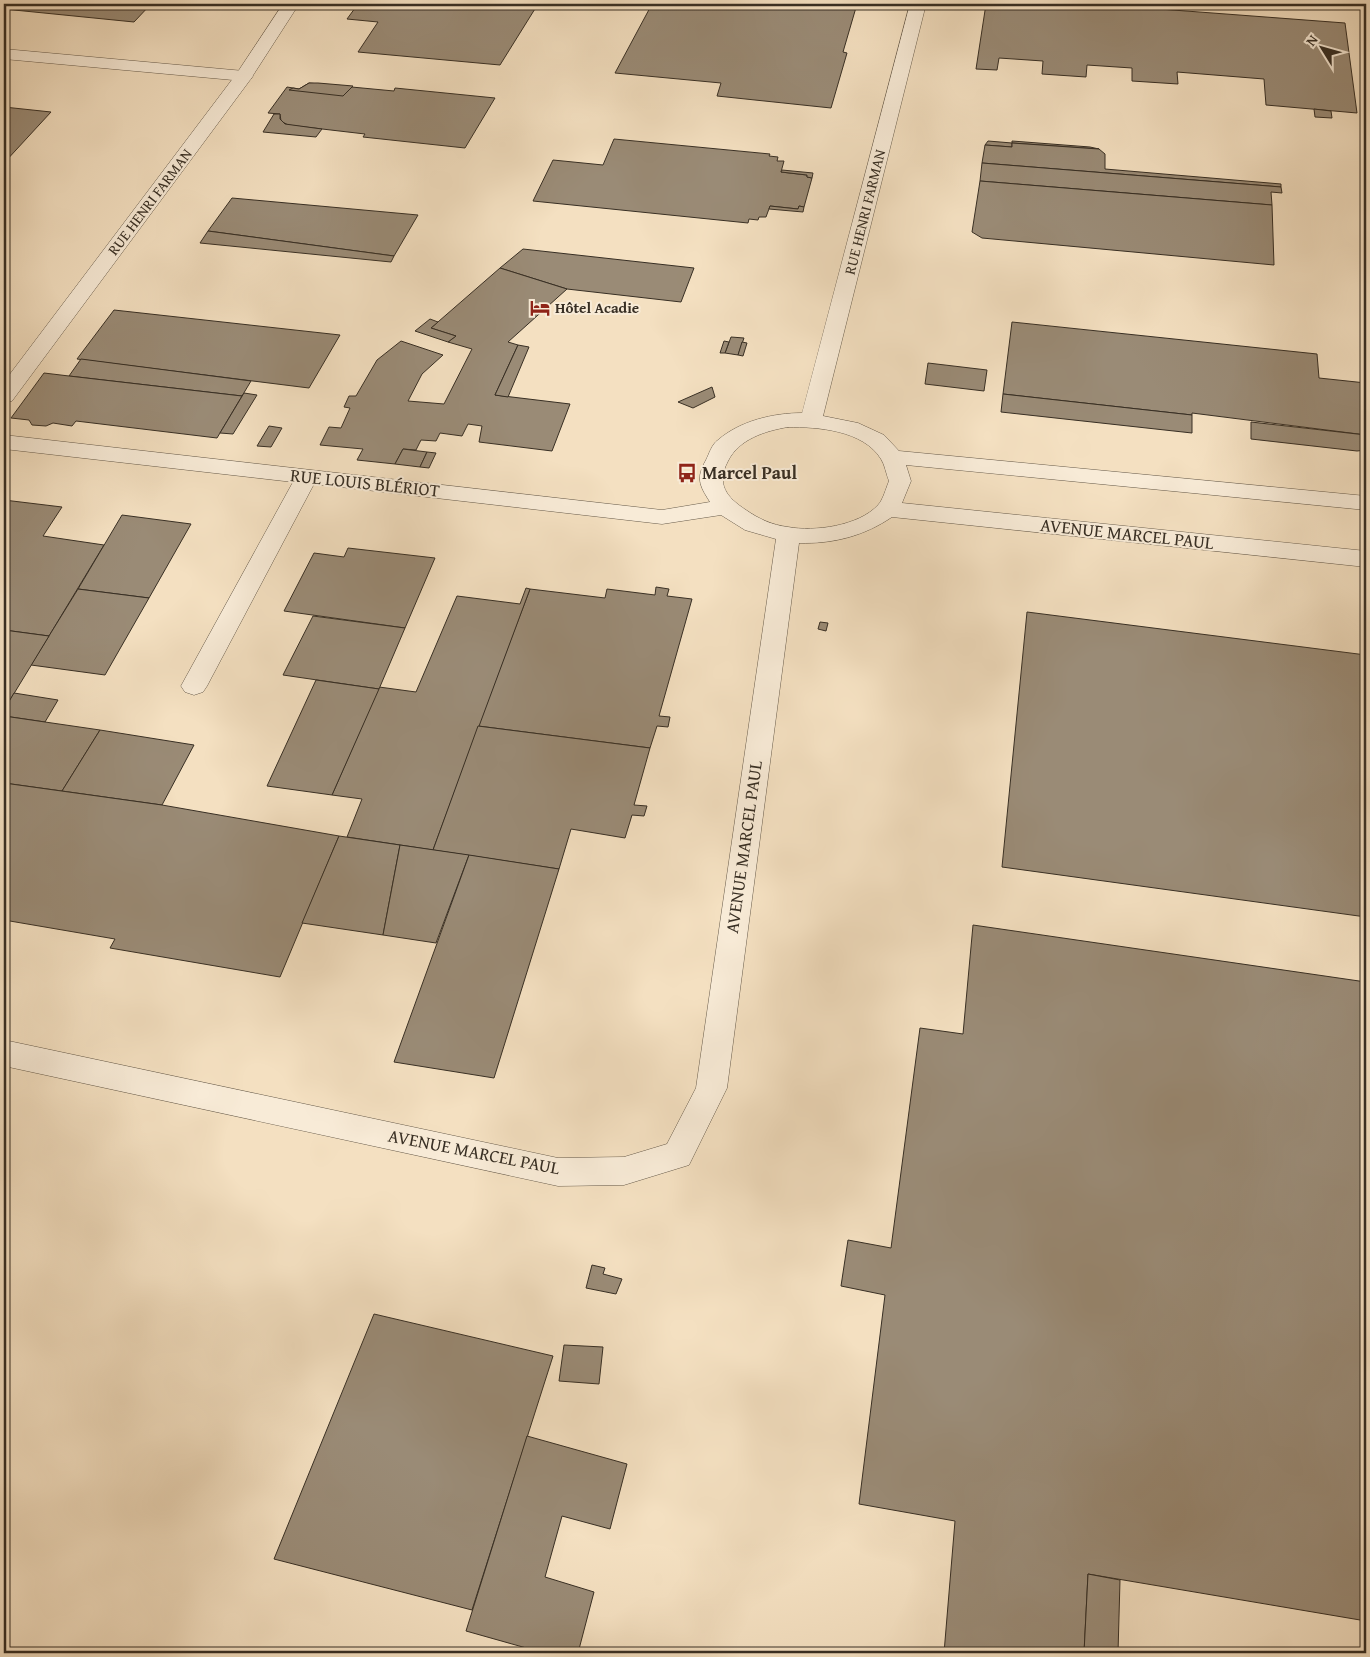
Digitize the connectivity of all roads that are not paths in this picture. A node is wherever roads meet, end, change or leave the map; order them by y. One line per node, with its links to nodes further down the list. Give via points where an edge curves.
1 (291, 4): 4 (street, RUE HENRI FARMAN)
2 (918, 4): 6 (street, RUE HENRI FARMAN)
3 (4, 54): 4 (street)
4 (244, 76): 5 (street, RUE HENRI FARMAN)
5 (4, 396)
6 (811, 420): 8 (street, via 850,428 876,440); 11 (street, via 788,420 758,426 725,445 711,472 712,488)
7 (4, 442): 9 (street, RUE LOUIS BLÉRIOT)
8 (892, 457): 10 (street); 12 (street, via 900,481)
9 (307, 477): 11 (street, RUE LOUIS BLÉRIOT, via 662,517); 15 (street)
10 (1366, 503)
11 (725, 507): 13 (street, via 753,525)
12 (888, 509): 13 (street, via 866,524 844,532 811,536); 14 (street, AVENUE MARCEL PAUL)
13 (788, 534): 16 (street, AVENUE MARCEL PAUL, via 711,1088 678,1154 624,1171 558,1172)
14 (1366, 558)
15 (194, 686)
16 (4, 1053)

